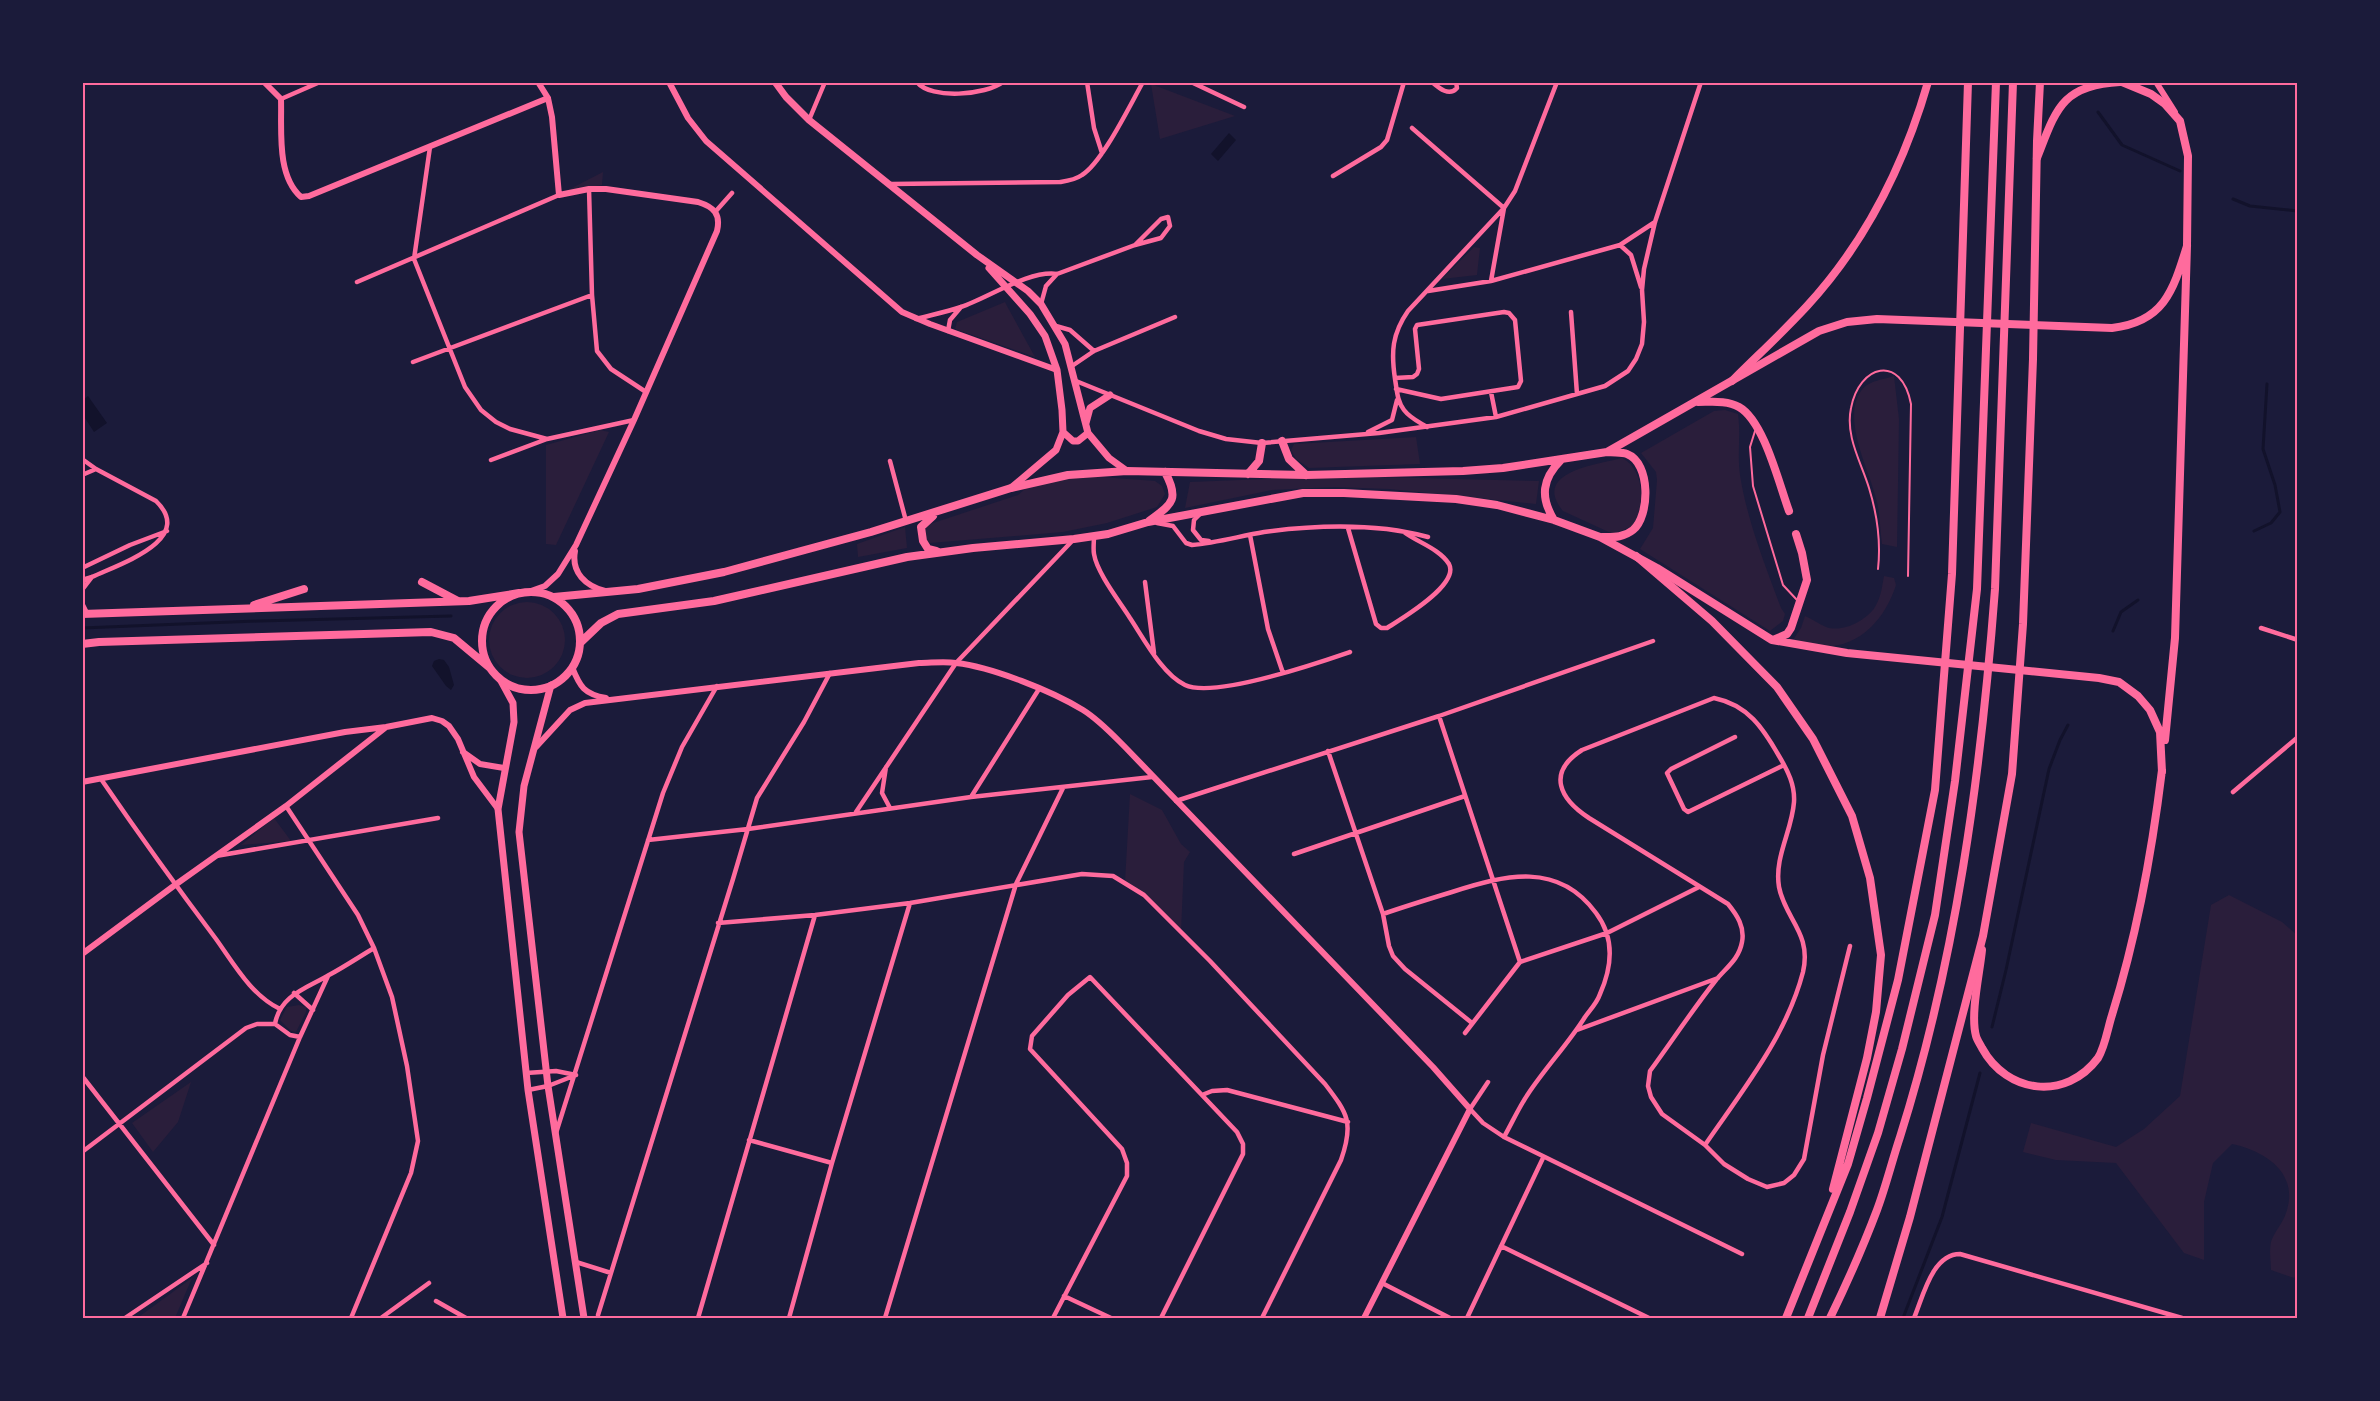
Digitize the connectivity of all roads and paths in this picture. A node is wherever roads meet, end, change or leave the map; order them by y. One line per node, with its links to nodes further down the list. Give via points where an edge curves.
1 (264, 82): 25 (street)
2 (320, 82): 25 (street)
3 (538, 82): 24 (street)
4 (669, 82): 60 (street, via 688,118 706,141 887,300)
5 (775, 82): 27 (main road)
6 (825, 82): 27 (street)
7 (917, 82): 8 (street, via 928,91 944,93 981,91)
8 (1003, 82)
9 (1087, 82): 31 (street)
10 (1143, 82): 31 (street)
11 (1191, 82): 26 (street)
12 (1404, 82): 33 (street, via 1387,140)
13 (1432, 82): 14 (street, via 1452,92 1457,88)
14 (1456, 82)
15 (1557, 82): 38 (street, via 1515,191)
16 (1701, 82): 40 (street)
17 (1928, 82): 70 (main road, via 1901,162 1865,230 1808,305)
18 (1968, 82): 228 (main road, via 1952,574 1935,790 1895,991 1848,1164)
19 (1996, 82): 259 (highway, via 1977,589 1956,781 1935,915 1902,1049 1851,1212)
20 (2013, 82): 260 (highway, via 1995,589 1975,787 1939,994 1920,1074 1877,1209)
21 (2040, 82): 32 (main road)
22 (2121, 82): 28 (main road, via 2151,94); 32 (main road, via 2083,88 2068,98 2050,124)
23 (2156, 82): 28 (street)
24 (548, 98): 30 (street); 37 (street)
25 (281, 99): 30 (street, via 286,171 301,197)
26 (1244, 107)
27 (809, 120): 34 (main road)
28 (2180, 121): 43 (main road, via 2188,156)
29 (1412, 128): 38 (street)
30 (430, 147): 45 (street)
31 (1102, 153): 34 (street, via 1080,177 1060,182)
32 (2037, 159): 195 (main road, via 2019,694 2012,774)
33 (1333, 176)
34 (888, 184): 44 (main road)
35 (589, 189): 37 (street); 39 (street, via 698,202); 55 (street)
36 (732, 193): 39 (street)
37 (559, 195): 45 (street)
38 (1504, 208): 48 (street); 54 (street)
39 (716, 211): 72 (street, via 717,231)
40 (1655, 222): 42 (street); 53 (street)
41 (1135, 245): 41 (street, via 1161,219 1168,218 1170,226 1161,238); 46 (street)
42 (1620, 245): 48 (street); 53 (street, via 1631,255)
43 (2187, 246): 70 (main road, via 2176,284 2166,300 2156,313 2129,326 1878,319 1819,331); 166 (main road, via 2175,638)
44 (977, 255): 50 (main road); 52 (main road)
45 (414, 258): 49 (street); 63 (street)
46 (1057, 274): 47 (street); 51 (street)
47 (1035, 277): 50 (street); 51 (street)
48 (1491, 281): 54 (street)
49 (357, 282)
50 (1016, 283): 52 (street); 56 (main road)
51 (1046, 286): 56 (street)
52 (1007, 287): 57 (street); 67 (main road, via 1045,336)
53 (1642, 290): 74 (street, via 1643,333 1636,359 1618,379)
54 (1428, 291): 68 (street, via 1408,311 1397,331 1392,353)
55 (592, 295): 63 (street); 72 (street, via 597,351 611,369)
56 (1041, 304): 61 (main road)
57 (961, 307): 60 (street); 62 (street, via 950,320)
58 (1571, 312): 74 (street)
59 (1175, 317): 64 (street)
60 (916, 319): 62 (street)
61 (1056, 327): 64 (street, via 1070,330); 66 (main road)
62 (948, 331): 67 (street)
63 (450, 349): 65 (street); 86 (street, via 465,387 481,410 510,429)
64 (1094, 351): 66 (street)
65 (413, 362)
66 (1072, 366): 69 (main road)
67 (1057, 370): 83 (main road)
68 (1395, 378): 71 (street); 73 (street, via 1418,374 1417,326 1504,312 1515,320 1520,384 1515,389)
69 (1076, 381): 75 (street); 80 (main road)
70 (1732, 381): 77 (main road)
71 (1396, 389): 73 (street, via 1441,399); 76 (street)
72 (646, 392): 79 (street)
73 (1491, 392): 78 (street)
74 (1577, 394): 78 (street)
75 (1110, 395): 80 (main road, via 1090,408); 88 (street, via 1199,431)
76 (1398, 397): 81 (street, via 1409,416); 85 (street, via 1392,420)
77 (1696, 402): 82 (main road, via 1731,403 1747,413); 89 (main road)
78 (1496, 417): 81 (street)
79 (634, 420): 86 (street); 117 (street)
80 (1085, 425): 84 (main road)
81 (1428, 427): 85 (street)
82 (1756, 427): 103 (main road); 133 (lane, via 1750,447 1753,486 1783,585)
83 (1063, 432): 84 (main road, via 1073,441); 100 (main road, via 1056,450)
84 (1088, 433): 95 (main road, via 1109,458)
85 (1366, 433): 87 (street)
86 (547, 439): 91 (street)
87 (1282, 441): 88 (street); 99 (main road, via 1289,459)
88 (1263, 443): 97 (main road, via 1259,461)
89 (1607, 452): 92 (main road); 114 (main road, via 1627,454 1642,468 1644,508 1632,531)
90 (82, 459): 94 (street)
91 (491, 460)
92 (1561, 460): 99 (main road, via 1463,471); 104 (main road, via 1546,479 1543,493)
93 (890, 461): 105 (street)
94 (96, 469): 98 (street); 109 (street, via 156,501 166,515)
95 (1127, 471): 96 (main road); 100 (main road, via 1068,475)
96 (1165, 472): 97 (main road); 106 (main road, via 1174,489 1173,499)
97 (1248, 474): 99 (main road)
98 (82, 475)
99 (1306, 475)
100 (1011, 488): 101 (main road)
101 (942, 510): 105 (main road); 118 (main road, via 921,527 922,541 928,549)
102 (1203, 511): 104 (main road, via 1303,493 1344,493 1456,499); 106 (main road); 116 (street, via 1194,520 1193,530 1201,540)
103 (1789, 511)
104 (1554, 520): 114 (main road)
105 (906, 521): 130 (main road, via 724,572)
106 (1148, 522): 112 (main road); 116 (street, via 1173,526 1192,545)
107 (1348, 528): 108 (street); 108 (street, via 1376,624 1381,628 1388,628 1424,604 1444,585 1450,572 1441,556); 111 (street)
108 (1401, 530): 113 (street)
109 (166, 531): 120 (street); 123 (street, via 151,548)
110 (1796, 534): 133 (main road, via 1807,580)
111 (1250, 535): 116 (street); 149 (street, via 1268,629)
112 (1094, 536): 115 (main road); 145 (street, via 1097,564)
113 (1428, 537)
114 (1600, 537): 119 (main road)
115 (1074, 539): 118 (main road); 146 (street)
116 (1214, 542)
117 (576, 545): 129 (street, via 558,574 545,586); 130 (street, via 574,557 579,575 588,585)
118 (940, 552): 142 (main road, via 714,601 618,614 601,623)
119 (1636, 556): 139 (main road); 228 (main road, via 1752,659 1797,714 1852,816 1870,878 1881,955 1876,1012)
120 (82, 568)
121 (1878, 569): 122 (lane, via 1880,548 1870,490 1849,420 1861,382 1876,372 1886,371 1901,377 1911,404)
122 (1908, 576)
123 (92, 577): 124 (street); 127 (street)
124 (82, 580)
125 (422, 582): 134 (main road)
126 (1145, 582): 145 (street)
127 (82, 590)
128 (304, 590): 136 (main road)
129 (531, 591): 131 (main road); 132 (main road)
130 (609, 592): 132 (main road)
131 (519, 593): 134 (main road); 148 (main road, via 496,606 483,629 484,656)
132 (554, 597): 142 (main road, via 575,620)
133 (1799, 601): 139 (main road, via 1787,634)
134 (460, 602): 136 (main road)
135 (82, 603): 137 (street)
136 (246, 608): 137 (main road)
137 (85, 613)
138 (2261, 628): 140 (street)
139 (1772, 640): 166 (main road, via 1837,651 2119,682 2150,710 2160,732)
140 (2298, 640)
141 (1653, 641): 156 (street)
142 (580, 643): 147 (main road)
143 (82, 644): 148 (main road, via 431,632 454,638)
144 (1350, 652): 149 (street)
145 (1154, 654): 149 (street, via 1176,679 1193,687 1223,686)
146 (956, 663): 150 (street, via 919,663); 154 (street); 163 (street)
147 (572, 667): 152 (main road); 155 (street, via 587,693)
148 (490, 668): 151 (main road)
149 (1282, 673)
150 (830, 674): 153 (street); 180 (street, via 762,787)
151 (500, 679): 152 (main road, via 525,689); 165 (main road, via 514,712)
152 (551, 686): 160 (main road)
153 (717, 686): 155 (street); 182 (street, via 673,766)
154 (1039, 689): 167 (street, via 1082,709 1103,725); 173 (street)
155 (613, 699): 160 (street, via 585,703 570,710)
156 (1439, 716): 161 (street); 172 (street)
157 (386, 727): 162 (street, via 432,718 442,721 450,726); 168 (street); 175 (street)
158 (1736, 737): 164 (street, via 1667,773 1688,812)
159 (2298, 737): 171 (street)
160 (536, 747): 210 (main road, via 524,786 519,832)
161 (1328, 751): 174 (street); 181 (street)
162 (463, 752): 165 (street, via 480,764); 177 (street, via 474,777)
163 (887, 764): 176 (street, via 882,793); 178 (street)
164 (1784, 765): 189 (street, via 1759,722 1729,701 1714,698 1572,756 1560,778 1563,795 1579,811); 224 (street, via 1794,786 1794,804 1778,868 1779,888 1803,943 1805,955 1798,989 1775,1042)
165 (504, 768): 177 (main road)
166 (2162, 772): 195 (main road, via 2124,978 2099,1056 2082,1074 2057,1086 2029,1086 2007,1077 1988,1059 1976,1035 1975,1003)
167 (1152, 777): 170 (street); 174 (street)
168 (100, 779): 169 (street); 188 (street)
169 (82, 782)
170 (1063, 788): 173 (street); 187 (street)
171 (2233, 792)
172 (1465, 796): 181 (street); 186 (street)
173 (971, 797): 176 (street)
174 (1176, 801): 218 (street)
175 (286, 806): 183 (street); 185 (street)
176 (890, 808): 178 (street)
177 (498, 809): 211 (main road)
178 (856, 812): 180 (street)
179 (438, 818): 183 (street)
180 (748, 829): 182 (street); 193 (street)
181 (1355, 833): 184 (street); 191 (street)
182 (648, 840): 212 (street)
183 (310, 841): 185 (street); 197 (street, via 358,915)
184 (1294, 854)
185 (216, 856): 188 (street)
186 (1493, 879): 191 (street); 194 (street, via 1550,878 1585,899); 199 (street)
187 (1016, 884): 190 (street); 219 (street, via 1098,874 1113,876 1142,893 1325,1084); 249 (street)
188 (175, 885): 198 (street); 203 (street, via 260,996)
189 (1699, 886): 194 (street); 201 (street, via 1728,904 1742,926 1739,955)
190 (910, 903): 192 (street); 227 (street)
191 (1383, 914): 205 (street, via 1389,946 1399,963)
192 (814, 915): 193 (street); 223 (street)
193 (718, 922): 234 (street)
194 (1607, 933): 199 (street); 207 (street, via 1611,952 1608,973 1599,997)
195 (1983, 936): 261 (main road)
196 (1850, 946): 224 (street, via 1823,1055 1804,1159 1794,1175 1784,1183 1767,1187 1724,1164)
197 (374, 948): 200 (street); 242 (street, via 392,997 418,1140 411,1173)
198 (82, 954)
199 (1521, 962): 205 (street)
200 (328, 976): 202 (street); 204 (street)
201 (1718, 978): 207 (street); 224 (street, via 1650,1071 1648,1086 1662,1114)
202 (294, 993): 203 (street); 204 (street)
203 (280, 1009): 206 (street)
204 (313, 1010): 209 (street)
205 (1472, 1023): 208 (street)
206 (274, 1024): 209 (street, via 290,1035); 220 (street, via 246,1028)
207 (1577, 1030): 222 (street, via 1527,1095)
208 (1465, 1033)
209 (300, 1036): 229 (street)
210 (547, 1071): 211 (street); 212 (street); 215 (main road)
211 (526, 1073): 216 (main road)
212 (576, 1075): 215 (street); 221 (street)
213 (82, 1076): 220 (street)
214 (1488, 1082): 218 (street)
215 (548, 1086): 216 (street); 221 (main road)
216 (528, 1090): 245 (main road)
217 (1202, 1095): 219 (street, via 1227,1089); 237 (street, via 1090,977 1068,995 1032,1036 1030,1049 1122,1149 1127,1163 1127,1176); 252 (street, via 1237,1132 1243,1154)
218 (1470, 1109): 222 (street); 236 (street)
219 (1348, 1122): 253 (street, via 1348,1140 1341,1160)
220 (119, 1125): 225 (street); 229 (street)
221 (556, 1133): 232 (main road)
222 (1504, 1137): 226 (street)
223 (749, 1140): 227 (street); 247 (street)
224 (1704, 1145)
225 (82, 1152)
226 (1543, 1158): 230 (street); 231 (street)
227 (832, 1163): 248 (street)
228 (1824, 1227): 258 (main road)
229 (214, 1245): 233 (street)
230 (1502, 1246): 256 (street); 257 (street)
231 (1742, 1254)
232 (576, 1262): 234 (street); 246 (main road)
233 (207, 1263): 240 (street); 241 (street)
234 (611, 1273): 239 (street)
235 (429, 1283): 243 (street)
236 (1382, 1283): 254 (street); 255 (street)
237 (1065, 1296): 250 (street); 251 (street)
238 (436, 1301): 244 (street)
239 (598, 1315)
240 (128, 1318)
241 (183, 1318)
242 (351, 1318)
243 (381, 1318)
244 (466, 1318)
245 (563, 1318)
246 (584, 1318)
247 (698, 1318)
248 (789, 1318)
249 (885, 1318)
250 (1053, 1318)
251 (1111, 1318)
252 (1161, 1318)
253 (1262, 1318)
254 (1364, 1318)
255 (1450, 1318)
256 (1467, 1318)
257 (1649, 1318)
258 (1786, 1318)
259 (1808, 1318)
260 (1830, 1318)
261 (1880, 1318)
262 (1914, 1318): 263 (street, via 1936,1268 1953,1254)
263 (2182, 1318)

